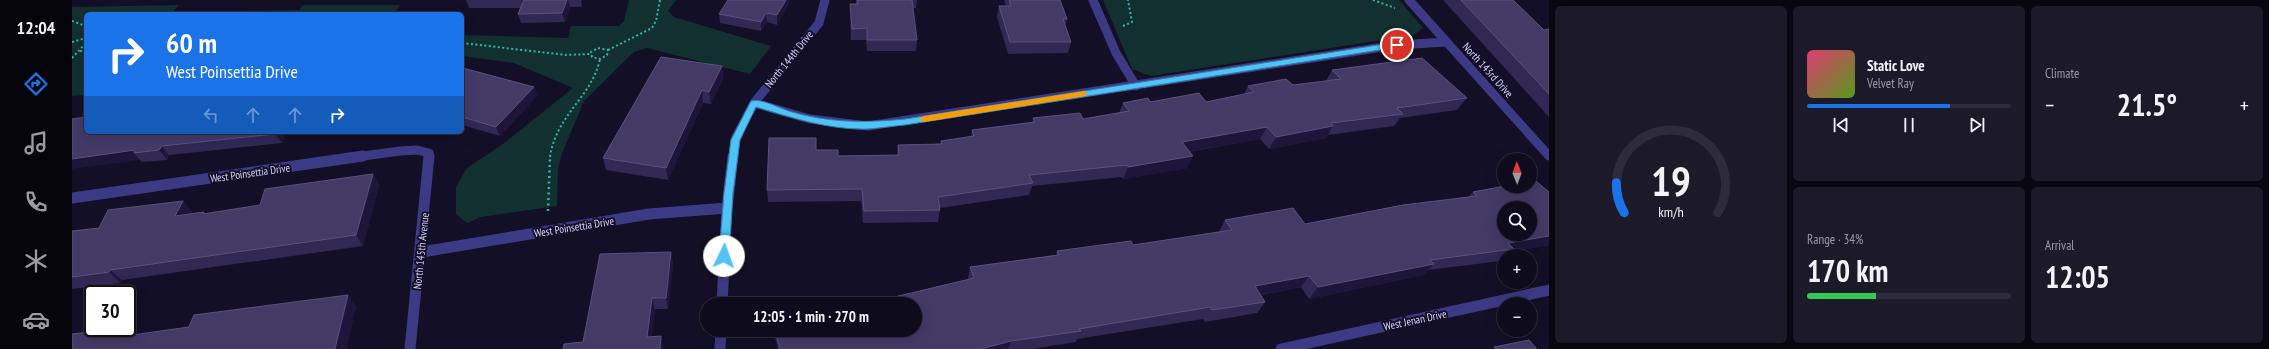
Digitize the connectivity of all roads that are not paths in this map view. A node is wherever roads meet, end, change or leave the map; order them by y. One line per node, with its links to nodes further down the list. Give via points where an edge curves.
1 (825, 0): 6 (street, North 144th Drive, via 819,22)
2 (1093, 0): 5 (street, via 1116,53)
3 (1409, 0): 4 (street, North 143rd Drive)
4 (1446, 42): 5 (street, via 1397,45); 8 (street, North 143rd Drive)
5 (1136, 86): 6 (street, via 868,126 807,120)
6 (754, 103): 10 (street, North 144th Drive, via 736,140)
7 (428, 154): 9 (street, West Poinsettia Drive, via 417,150 400,151); 11 (street, North 145th Avenue, via 430,163)
8 (1549, 156)
9 (72, 198)
10 (727, 208): 11 (street, West Poinsettia Drive, via 649,214); 13 (street, North 144th Drive)
11 (422, 252): 15 (street, North 145th Avenue)
12 (1549, 290): 17 (street, West Jenan Drive)
13 (722, 297)
14 (721, 337): 16 (street)
15 (410, 349)
16 (720, 349)
17 (1281, 349)

